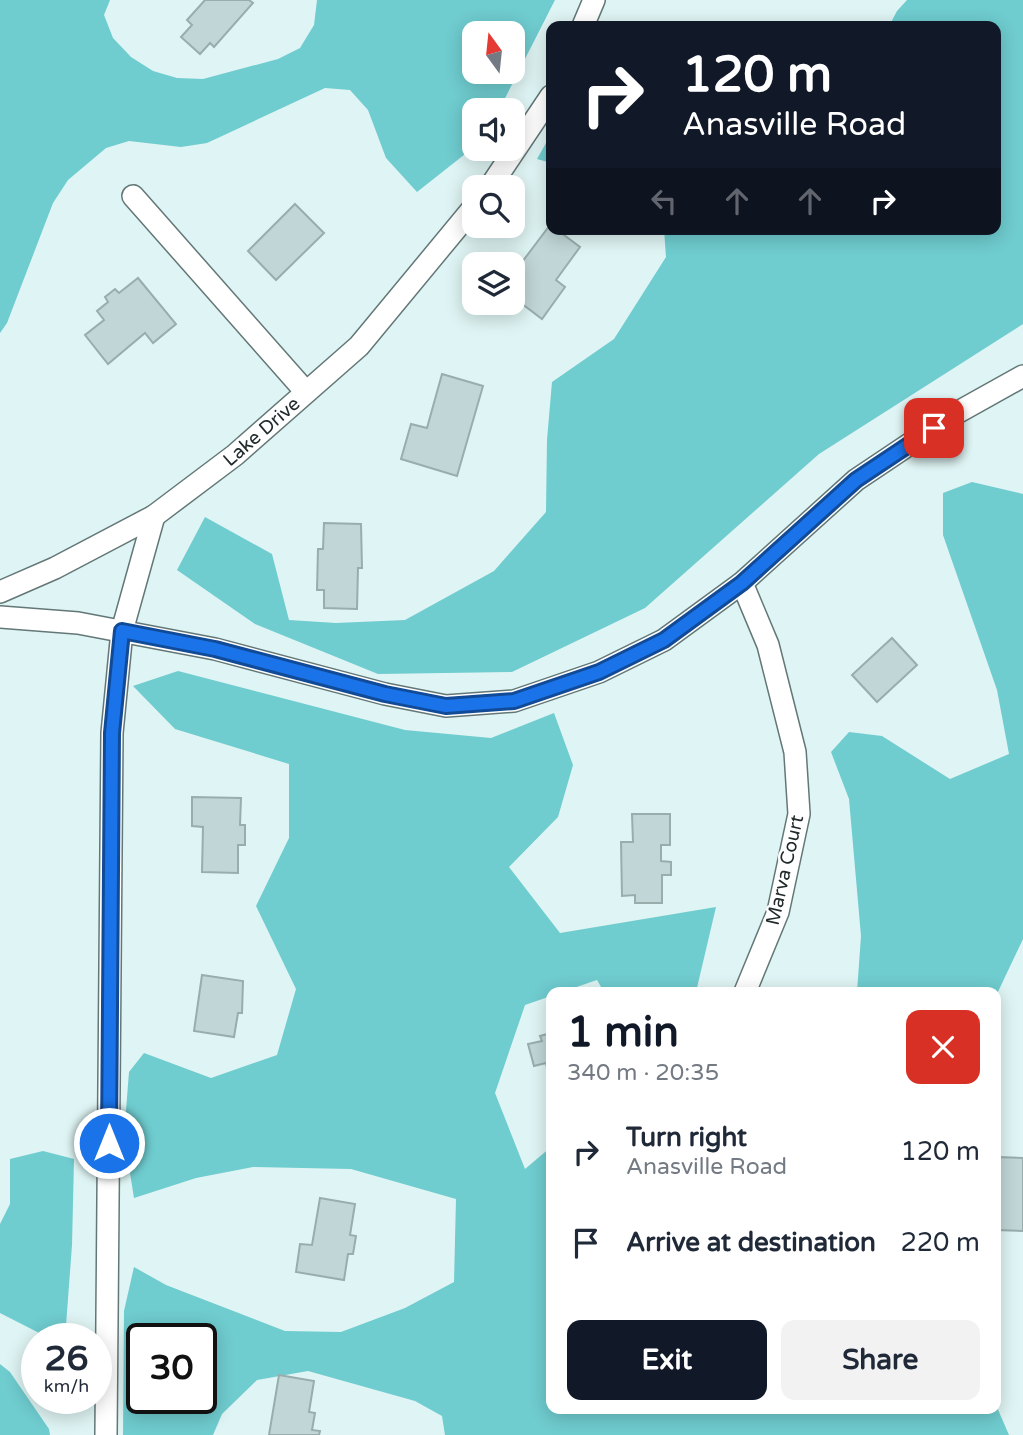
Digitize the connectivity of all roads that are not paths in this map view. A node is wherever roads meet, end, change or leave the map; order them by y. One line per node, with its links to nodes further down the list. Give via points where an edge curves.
1 (594, 0): 2 (street)
2 (585, 21)
3 (546, 103): 4 (street)
4 (498, 175)
5 (133, 197): 8 (street)
6 (462, 222): 8 (street, Lake Drive, via 359,346)
7 (1023, 376): 10 (street, via 953,415 856,480)
8 (306, 392): 9 (street, Lake Drive, via 236,455)
9 (154, 516): 11 (street, Lake Drive); 13 (street)
10 (742, 583): 13 (street, via 664,640 599,672 514,701 446,706); 14 (street, Marva Court, via 768,645 794,752 799,814 778,912)
11 (0, 592)
12 (0, 617): 13 (street)
13 (122, 631): 15 (street, via 112,733)
14 (747, 987)
15 (106, 1435)

